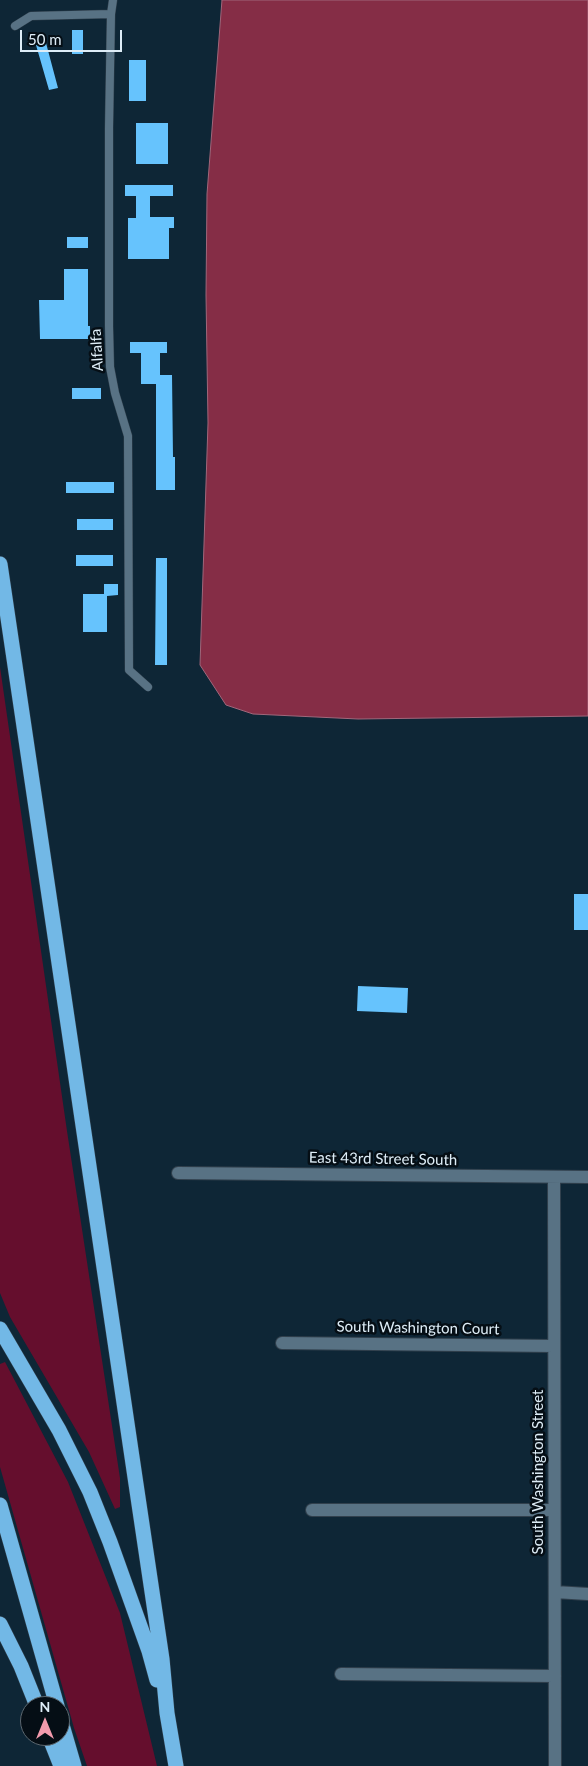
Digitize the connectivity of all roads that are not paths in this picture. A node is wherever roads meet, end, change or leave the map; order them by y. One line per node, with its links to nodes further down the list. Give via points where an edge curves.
1 (113, 0): 2 (lane, Alfalfa)
2 (111, 14): 3 (lane, via 30,16); 5 (lane, Alfalfa, via 110,367 128,436 129,670)
3 (15, 26)
4 (0, 564): 22 (highway, via 161,1649)
5 (148, 687)
6 (178, 1172): 7 (street, East 43rd Street South)
7 (554, 1177): 8 (street, East 43rd Street South); 11 (street, South Washington Street)
8 (588, 1177)
9 (0, 1329): 22 (highway, via 59,1430 90,1492 149,1651)
10 (282, 1343): 11 (street, South Washington Court)
11 (554, 1346): 14 (street, South Washington Street)
12 (0, 1505): 21 (highway)
13 (312, 1510): 14 (street)
14 (554, 1510): 15 (street, South Washington Street)
15 (554, 1592): 16 (street); 19 (street, South Washington Street)
16 (588, 1594)
17 (0, 1624): 20 (highway)
18 (341, 1674): 19 (street)
19 (555, 1676): 28 (street, South Washington Street)
20 (33, 1696)
21 (54, 1696)
22 (167, 1713): 27 (highway)
23 (53, 1746): 25 (highway)
24 (68, 1746): 26 (highway)
25 (61, 1766)
26 (74, 1766)
27 (176, 1766)
28 (555, 1766)

